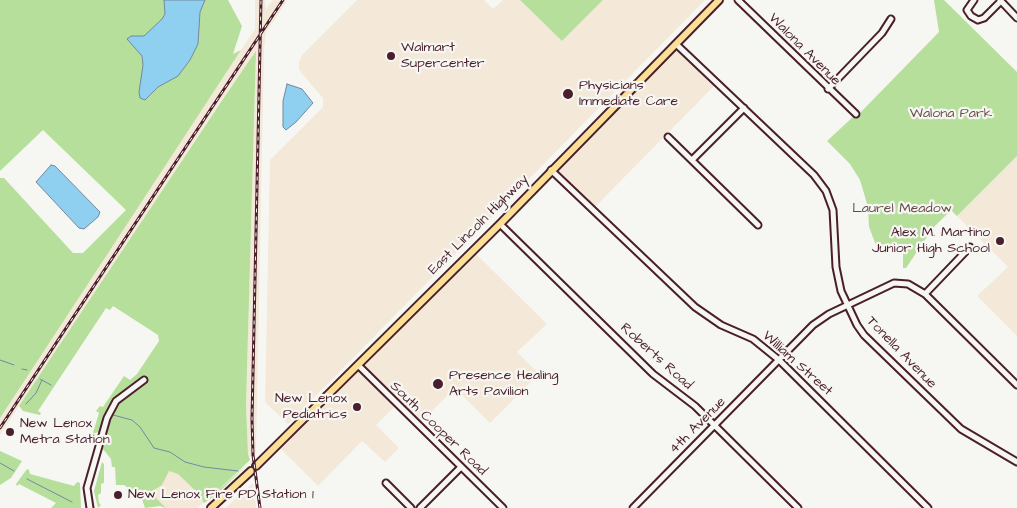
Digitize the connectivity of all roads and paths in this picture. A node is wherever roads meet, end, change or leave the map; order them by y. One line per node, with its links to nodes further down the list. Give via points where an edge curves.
1 (718, 0): 7 (main road, East Lincoln Highway)
2 (738, 0): 8 (street, Walona Avenue)
3 (974, 0): 4 (street, via 967,10 978,20)
4 (1000, 1): 5 (street)
5 (1017, 18)
6 (891, 19): 8 (street, via 882,33)
7 (676, 44): 9 (street, Tonella Avenue); 13 (main road, East Lincoln Highway)
8 (828, 89): 10 (street, Walona Avenue)
9 (744, 108): 12 (street); 18 (street, Tonella Avenue, via 814,175 826,191 834,210 838,280)
10 (856, 114)
11 (668, 136): 12 (street)
12 (692, 160): 15 (street)
13 (552, 170): 14 (main road, East Lincoln Highway); 19 (street, William Street, via 695,308 721,325 753,339)
14 (500, 224): 20 (main road, East Lincoln Highway); 23 (street, Roberts Road, via 653,374 695,406)
15 (758, 225)
16 (970, 247): 17 (street)
17 (925, 294): 18 (street, 4th Avenue, via 908,284 894,284); 22 (street)
18 (847, 305): 19 (street, 4th Avenue, via 817,322); 24 (street, Tonella Avenue, via 864,335 961,429)
19 (778, 360): 23 (street, 4th Avenue); 34 (street, William Street)
20 (358, 365): 25 (street, South Cooper Road); 28 (main road, East Lincoln Highway)
21 (144, 380): 27 (street, via 116,401 107,418 88,488)
22 (1017, 385)
23 (714, 426): 32 (street, 4th Avenue); 33 (street, Roberts Road)
24 (1017, 462)
25 (461, 467): 30 (street); 31 (street, South Cooper Road)
26 (386, 483): 29 (street)
27 (90, 508)
28 (211, 508)
29 (411, 508)
30 (420, 508)
31 (504, 508)
32 (633, 508)
33 (798, 508)
34 (928, 508)

